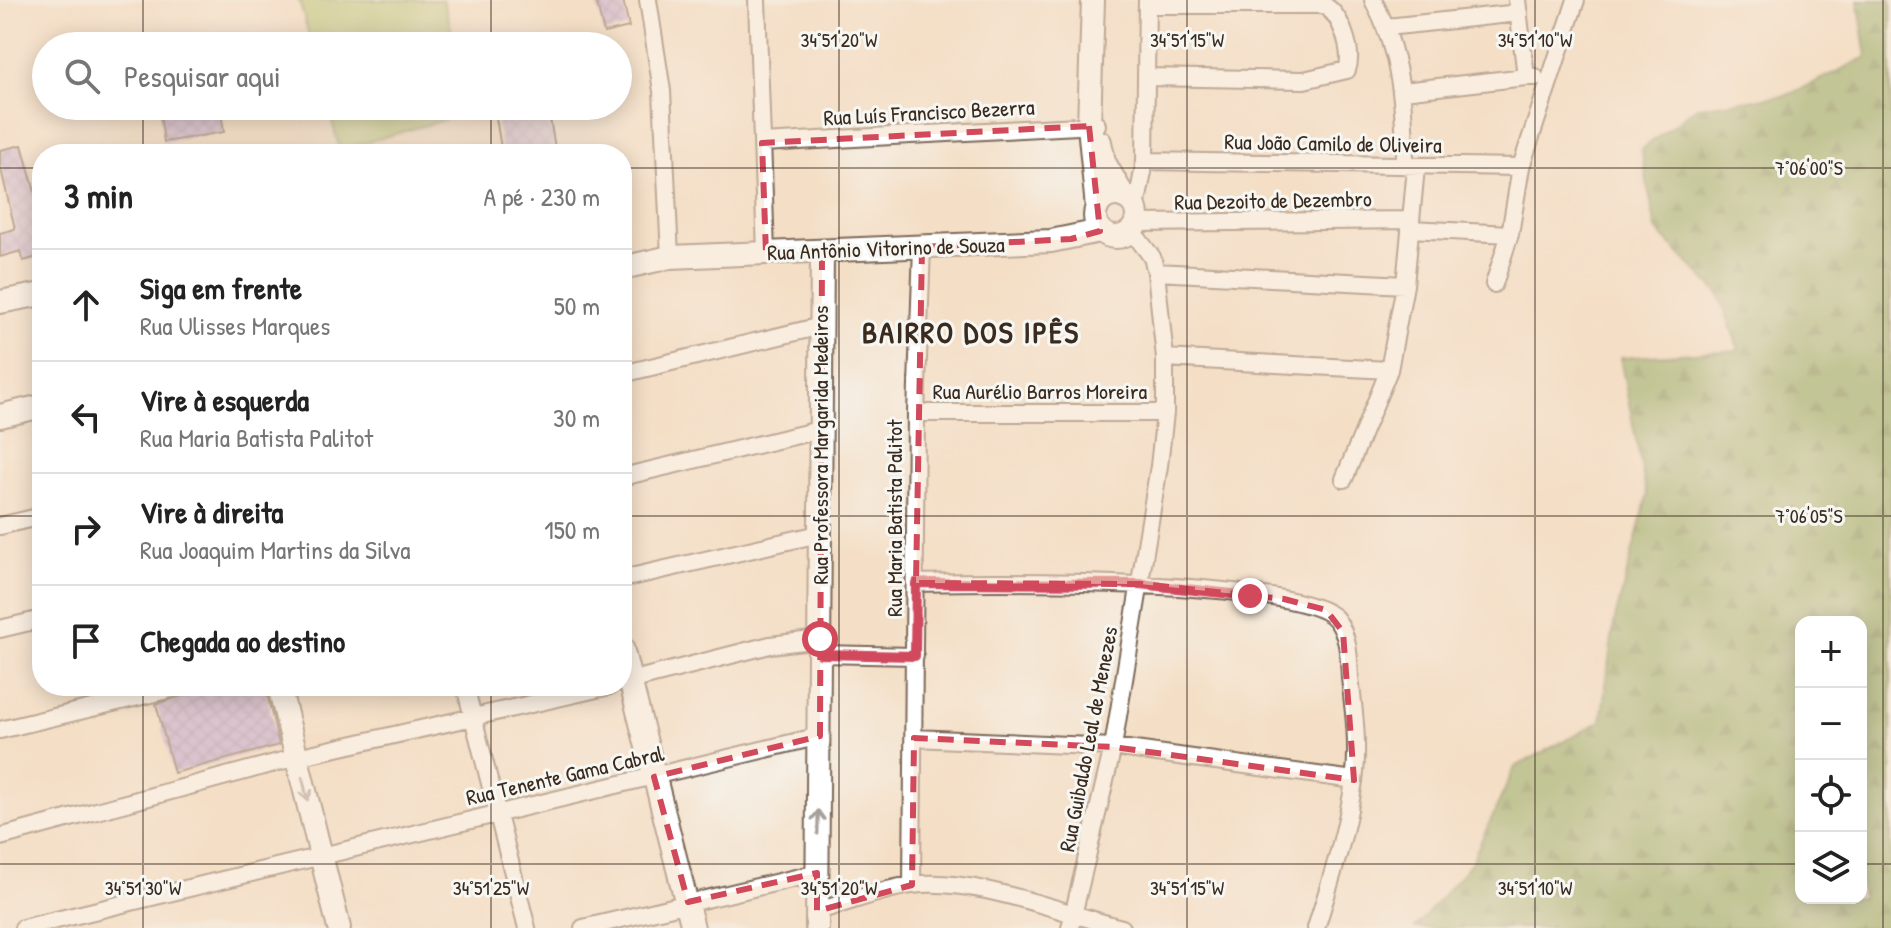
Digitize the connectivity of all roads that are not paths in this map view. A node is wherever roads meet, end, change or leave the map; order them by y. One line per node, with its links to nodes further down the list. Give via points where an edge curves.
1 (648, 0): 26 (street, via 662,91)
2 (757, 0): 14 (street)
3 (1093, 0): 13 (main road)
4 (1373, 0): 8 (street)
5 (1576, 0): 9 (street)
6 (1147, 3): 10 (street); 10 (street, via 1326,6 1337,18 1350,67 1304,80)
7 (1518, 6): 8 (street); 11 (street)
8 (1387, 27): 12 (street)
9 (1550, 76): 11 (street); 17 (street)
10 (1148, 77): 15 (street)
11 (1526, 77): 12 (street)
12 (1403, 91): 16 (street)
13 (1092, 119): 14 (street, Rua Luís Francisco Bezerra); 18 (main road); 19 (main road, via 1104,162)
14 (762, 143): 25 (street)
15 (1145, 161): 16 (street, Rua João Camilo de Oliveira); 19 (street)
16 (1410, 166): 17 (street, Rua João Camilo de Oliveira); 20 (street)
17 (1521, 167): 22 (street)
18 (1097, 208): 19 (main road, via 1108,197); 21 (main road)
19 (1132, 215): 20 (street, Rua Dezoito de Dezembro); 21 (main road, Rua Antônio Vitorino de Souza, via 1116,238); 28 (street, Rua Guibaldo Leal de Menezes)
20 (1410, 224): 22 (street, Rua Dezoito de Dezembro); 30 (street)
21 (1100, 231): 23 (main road, Rua Antônio Vitorino de Souza, via 1071,239)
22 (1510, 234): 29 (street)
23 (922, 247): 24 (main road, Rua Antônio Vitorino de Souza); 38 (street, Rua Maria Batista Palitot)
24 (822, 251): 25 (main road, Rua Antônio Vitorino de Souza); 33 (main road, Rua Professora Margarida Medeiros)
25 (766, 253): 26 (main road, Rua Antônio Vitorino de Souza)
26 (670, 257): 27 (main road, Rua Antônio Vitorino de Souza)
27 (632, 266)
28 (1156, 272): 30 (street); 34 (street, Rua Guibaldo Leal de Menezes)
29 (1494, 284)
30 (1405, 285): 35 (street)
31 (32, 296): 32 (main road)
32 (0, 302)
33 (821, 326): 36 (street); 41 (main road, Rua Professora Margarida Medeiros)
34 (1165, 358): 35 (street); 39 (street, Rua Guibaldo Leal de Menezes)
35 (1389, 370): 43 (street)
36 (632, 372)
37 (32, 408): 40 (main road)
38 (916, 413): 39 (street, Rua Aurélio Barros Moreira); 48 (street, Rua Maria Batista Palitot)
39 (1165, 413): 49 (street, Rua Guibaldo Leal de Menezes)
40 (0, 416)
41 (819, 430): 42 (street); 46 (main road, Rua Professora Margarida Medeiros)
42 (632, 475)
43 (1344, 479)
44 (32, 518): 45 (street)
45 (0, 526)
46 (819, 534): 47 (street); 52 (main road, Rua Professora Margarida Medeiros)
47 (632, 577)
48 (916, 583): 49 (street); 53 (street, Rua Maria Batista Palitot)
49 (1140, 584): 64 (street, Rua Guibaldo Leal de Menezes); 67 (street, via 1310,604 1335,618 1348,649)
50 (32, 621): 51 (street)
51 (0, 629)
52 (820, 647): 53 (street); 54 (street, via 770,645); 62 (main road, Rua Professora Margarida Medeiros)
53 (915, 656): 63 (street, Rua Maria Batista Palitot)
54 (632, 680)
55 (142, 696): 61 (street)
56 (282, 696): 65 (main road)
57 (468, 696): 60 (street)
58 (566, 696): 60 (street)
59 (626, 696): 66 (main road)
60 (474, 718): 65 (street); 68 (street)
61 (0, 730)
62 (820, 736): 66 (street, Rua Tenente Gama Cabral); 71 (main road, Rua Professora Margarida Medeiros, one-way to 62)
63 (914, 738): 64 (street); 72 (street, Rua Maria Batista Palitot)
64 (1113, 747): 67 (street); 75 (street, Rua Guibaldo Leal de Menezes)
65 (297, 757): 69 (street); 70 (main road, one-way to 70)
66 (654, 777): 68 (street, Rua Tenente Gama Cabral); 73 (main road)
67 (1354, 780): 82 (street)
68 (499, 813): 70 (street, Rua Tenente Gama Cabral); 78 (street)
69 (0, 837)
70 (321, 858): 76 (street, Rua Tenente Gama Cabral); 77 (main road)
71 (817, 873): 73 (street); 74 (main road, Rua Professora Margarida Medeiros)
72 (912, 885): 74 (street); 75 (street, via 983,890)
73 (688, 902): 79 (street); 80 (main road)
74 (817, 920)
75 (1072, 922): 81 (street)
76 (23, 928)
77 (339, 928)
78 (527, 928)
79 (583, 928)
80 (693, 928)
81 (1122, 928)
82 (1316, 928)

